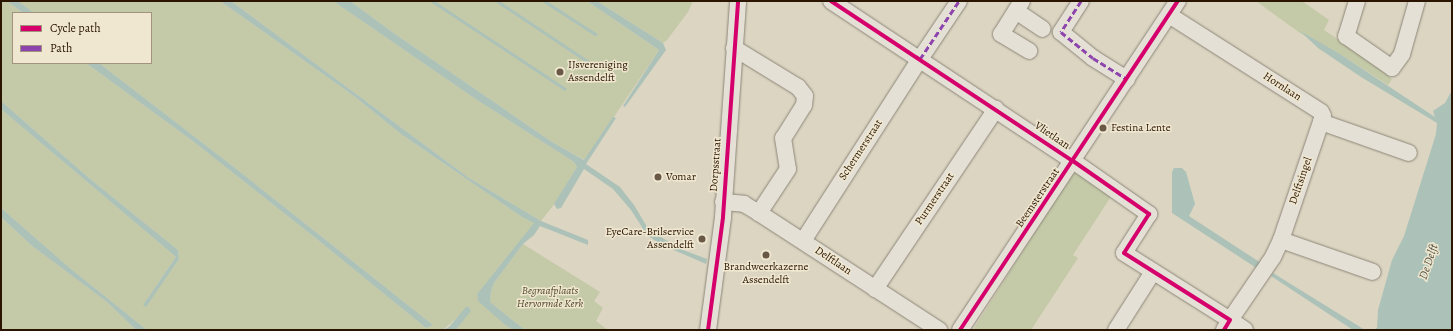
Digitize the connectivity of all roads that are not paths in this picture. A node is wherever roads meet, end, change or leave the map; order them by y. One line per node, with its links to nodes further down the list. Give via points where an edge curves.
1 (738, 1): 11 (street, Dorpsstraat)
2 (831, 1): 13 (street, Vlietlaan)
3 (959, 1): 13 (street, Schermerstraat)
4 (1081, 1): 14 (street, via 1061,32 1093,58)
5 (1178, 1): 9 (street)
6 (1357, 1): 7 (street, via 1346,36 1392,68 1402,54)
7 (1417, 1)
8 (1019, 6): 10 (street); 12 (street, via 1001,34)
9 (1169, 15): 14 (street, Beemsterstraat); 16 (street, Hornlaan, via 1321,112)
10 (1043, 29)
11 (734, 48): 19 (street, Dorpsstraat); 20 (street, via 798,87 805,96 804,105 783,138 788,169)
12 (1029, 51)
13 (920, 58): 15 (street, Vlietlaan); 22 (street, Schermerstraat)
14 (1127, 79): 18 (street, Beemsterstraat)
15 (996, 110): 18 (street, Vlietlaan); 25 (street, Purmerstraat)
16 (1321, 122): 17 (street); 21 (street, Delftsingel)
17 (1409, 153)
18 (1073, 161): 23 (street, Vlietlaan, via 1149,214 1124,253); 29 (street, Beemsterstraat)
19 (723, 202): 20 (street, Delftlaan, via 744,204); 27 (street, Dorpsstraat)
20 (759, 213): 22 (street, Delftlaan)
21 (1281, 240): 24 (street); 26 (street, Delftsingel, via 1273,257)
22 (802, 241): 25 (street, Delftlaan)
23 (1153, 272): 26 (street, Vlietlaan); 30 (street)
24 (1373, 272)
25 (875, 289): 28 (street, Delftlaan)
26 (1227, 325): 31 (street)
27 (708, 330)
28 (939, 330)
29 (960, 330)
30 (1116, 330)
31 (1245, 330)

